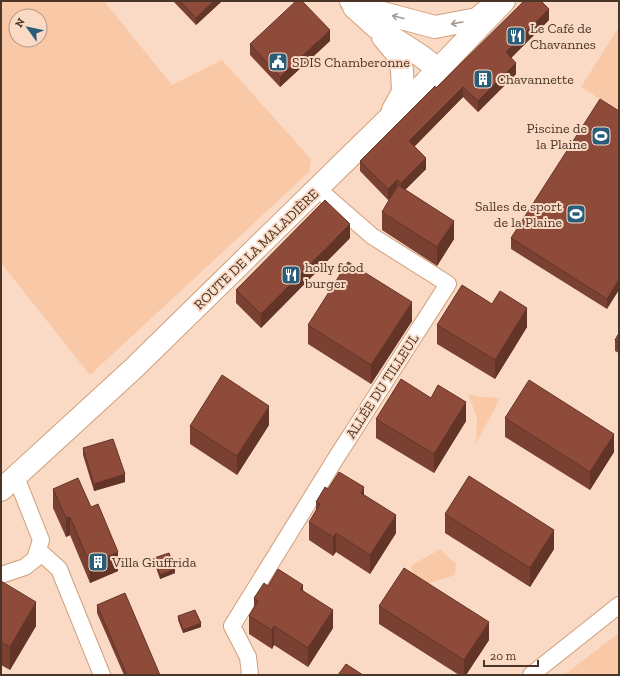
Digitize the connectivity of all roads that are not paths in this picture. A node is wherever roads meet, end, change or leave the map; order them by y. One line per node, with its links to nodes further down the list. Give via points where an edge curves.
1 (348, 1): 5 (main road)
2 (351, 1): 3 (main road, one-way to 2, via 477,19 435,27 375,11)
3 (500, 1)
4 (504, 1): 6 (main road, ROUTE DE LA MALADIÈRE)
5 (376, 27): 6 (main road); 7 (main road, via 398,56 402,70 403,92)
6 (438, 69): 7 (main road, ROUTE DE LA MALADIÈRE)
7 (387, 120): 8 (main road, ROUTE DE LA MALADIÈRE)
8 (318, 188): 9 (main road, ROUTE DE LA MALADIÈRE, via 134,368); 14 (street, ALLÉE DU TILLEUL, via 372,236 448,284 331,465 232,626 248,657)
9 (8, 483): 10 (street, via 41,540)
10 (38, 550): 11 (street, via 35,558 25,567); 13 (street, via 58,569)
11 (1, 575)
12 (619, 605): 15 (street)
13 (102, 675)
14 (250, 675)
15 (531, 675)

